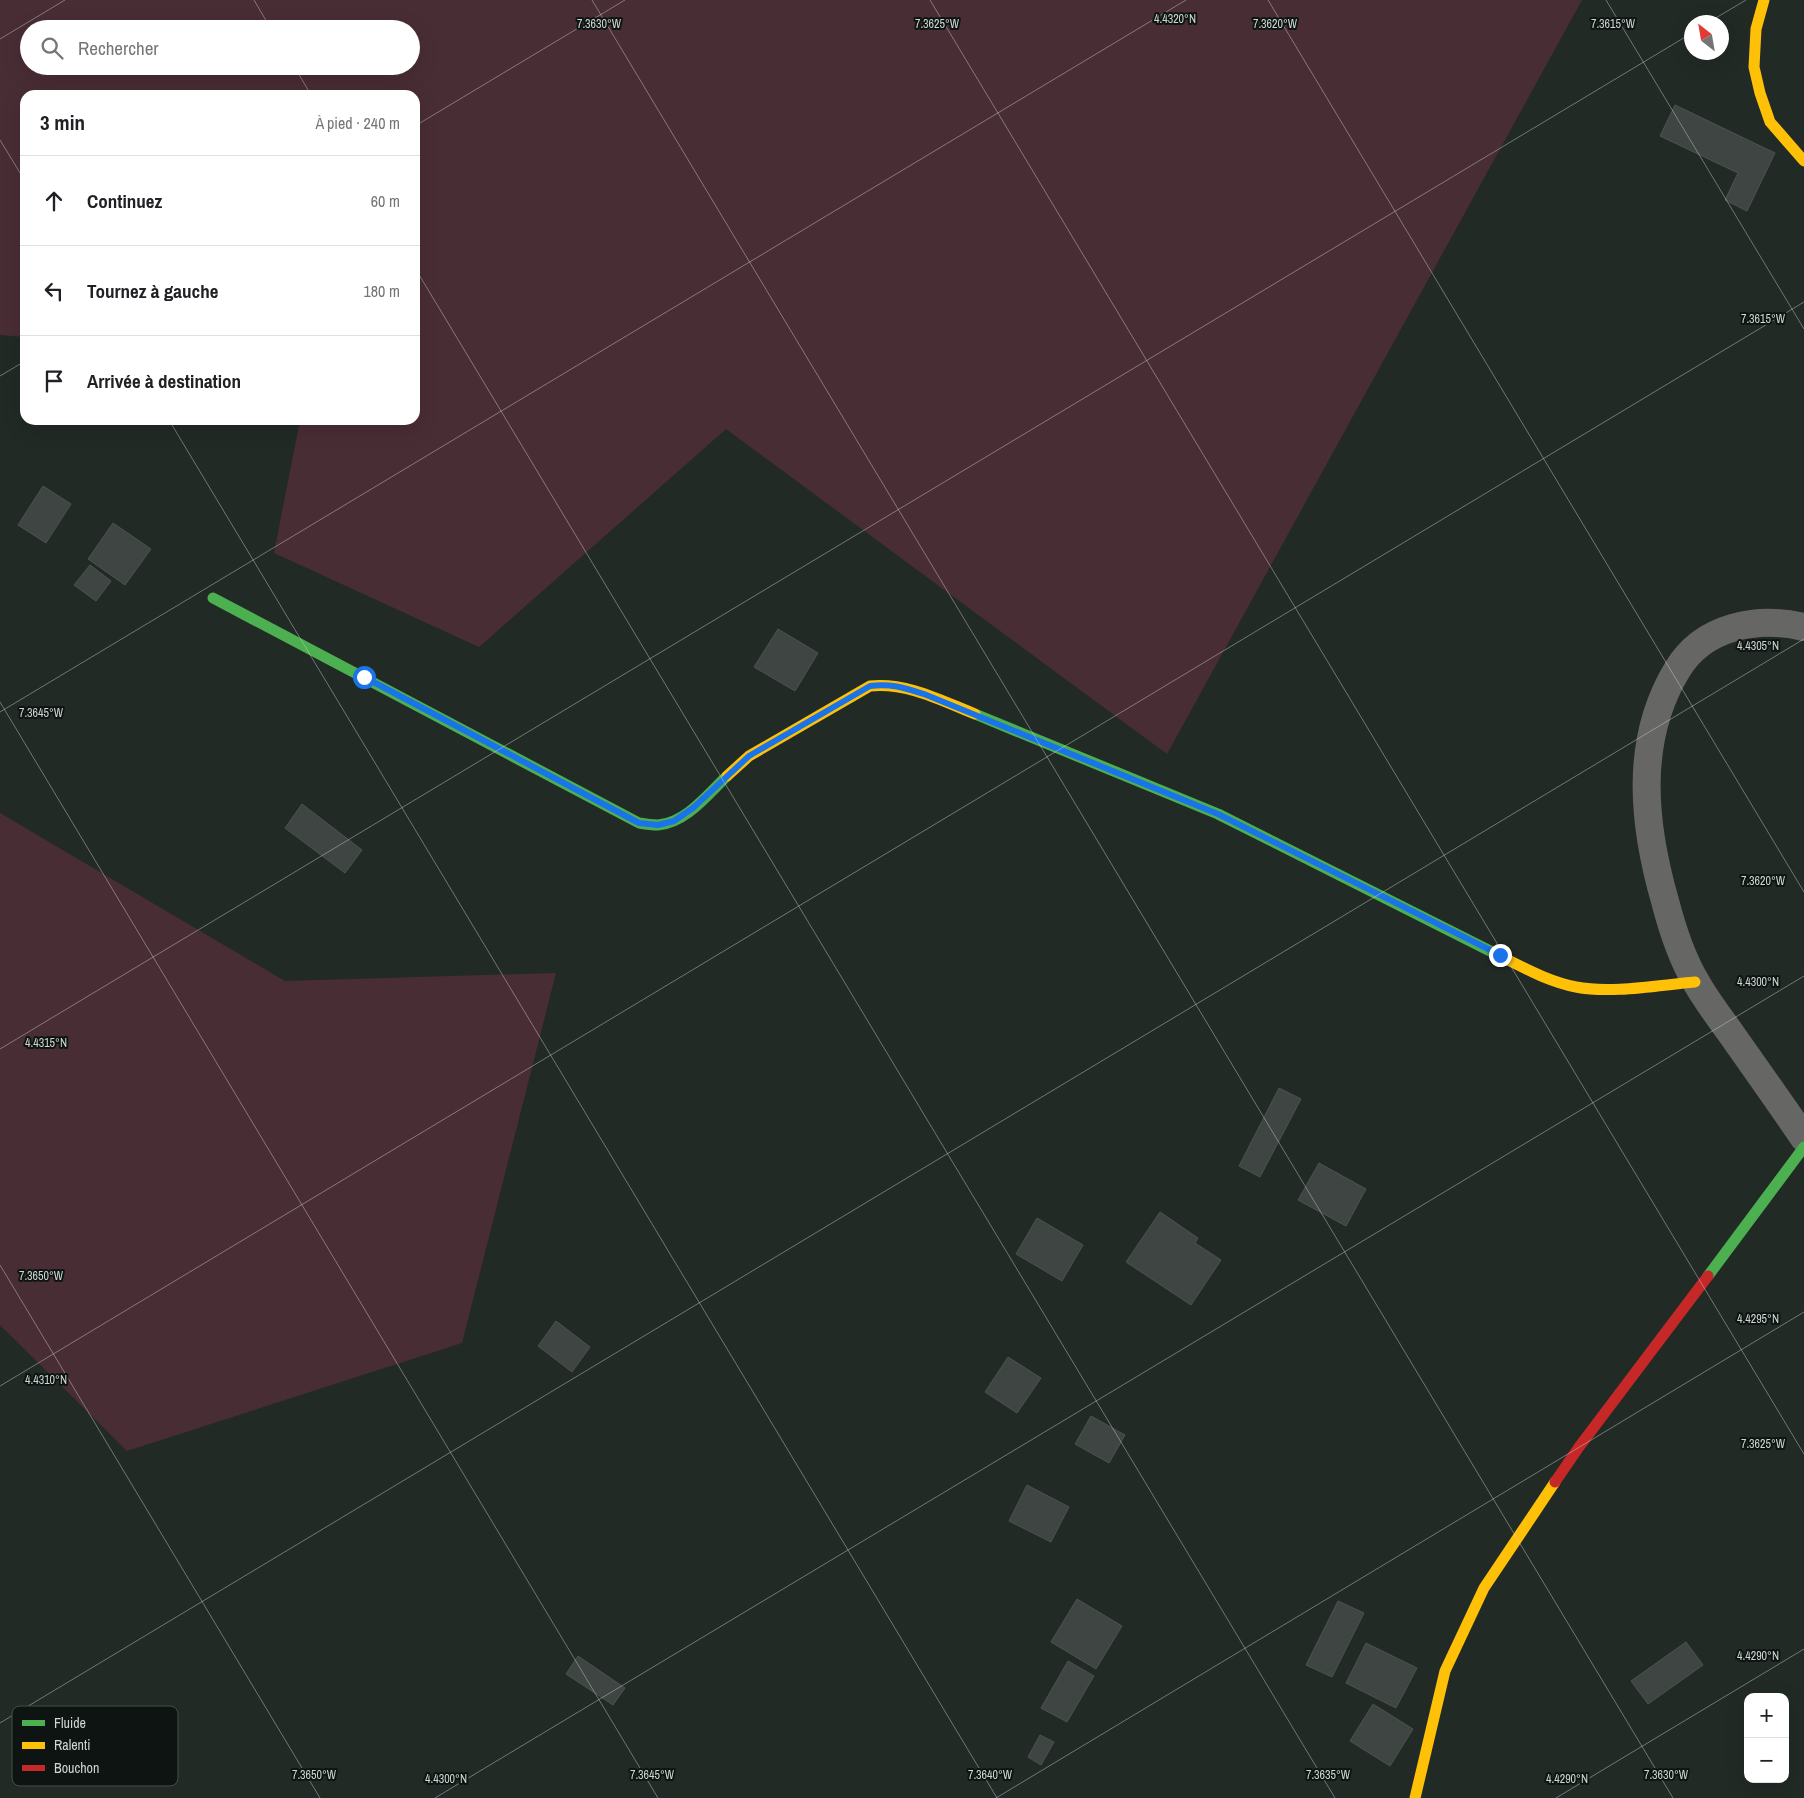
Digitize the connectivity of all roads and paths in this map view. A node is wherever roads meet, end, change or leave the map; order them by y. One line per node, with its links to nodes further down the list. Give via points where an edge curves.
1 (1764, 0): 2 (street, via 1756,29 1754,67 1760,93 1770,122)
2 (1804, 161)
3 (213, 598): 5 (street, via 639,823 658,825 674,821 693,808 749,756 770,742 870,686 891,684 924,694 1218,814 1545,978 1578,987 1602,989)
4 (1804, 627): 5 (street, via 1759,623 1735,626 1716,633 1683,660 1669,683 1658,714 1648,749 1647,826 1655,868 1674,932)
5 (1695, 982): 6 (street)
6 (1804, 1138)
7 (1804, 1147): 8 (street, via 1579,1447 1484,1588 1445,1671)
8 (1415, 1798)

